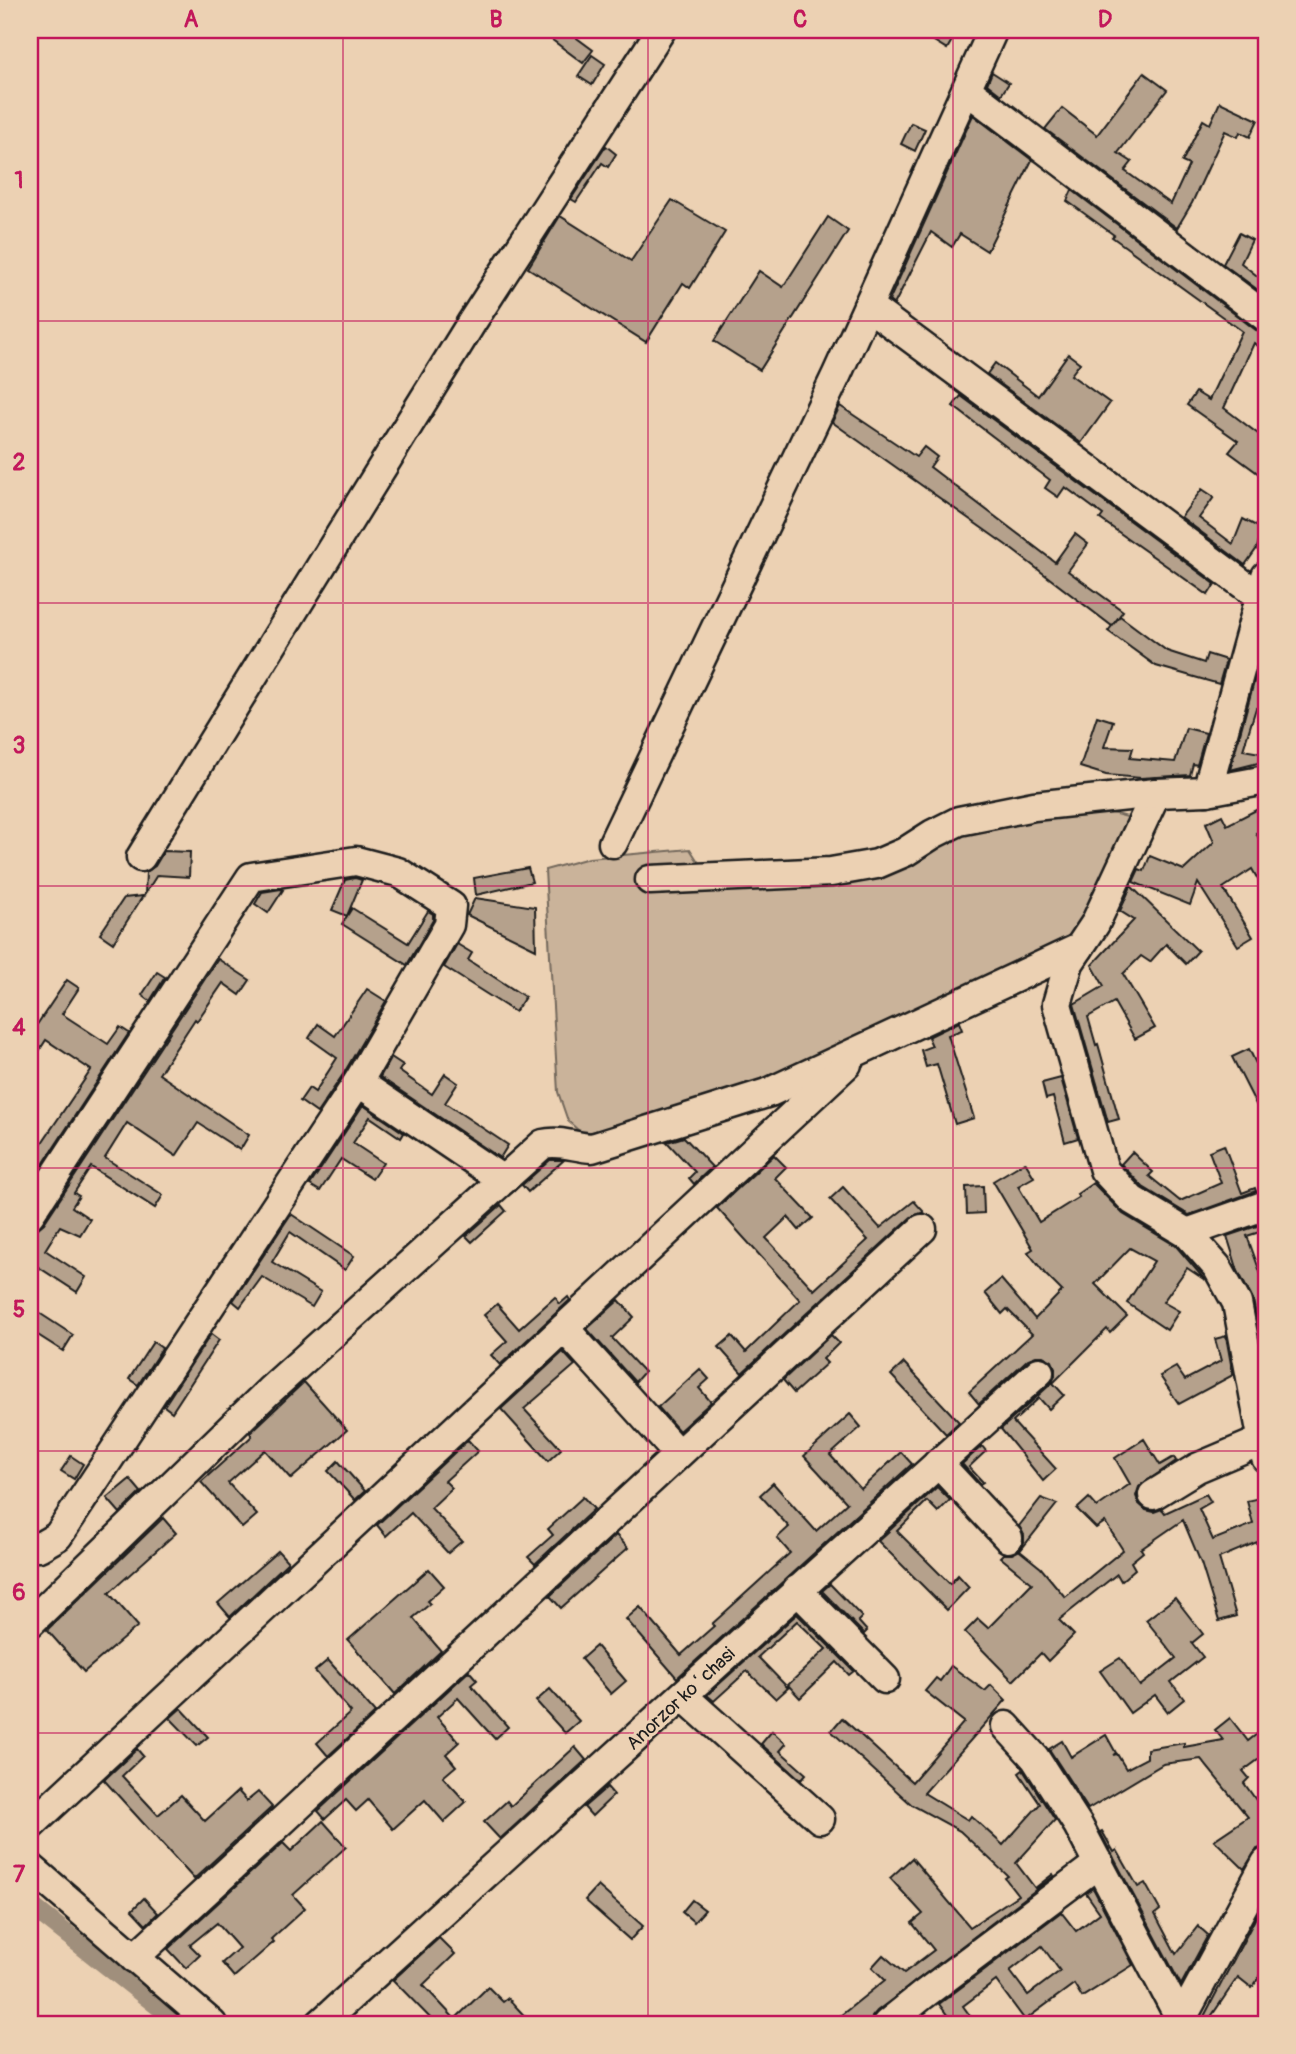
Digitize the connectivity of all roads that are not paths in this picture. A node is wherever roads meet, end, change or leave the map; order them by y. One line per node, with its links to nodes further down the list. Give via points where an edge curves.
1 (661, 30): 11 (street, via 472,322)
2 (993, 30): 3 (street)
3 (967, 90): 4 (street); 5 (street)
4 (868, 306): 6 (street); 10 (street)
5 (1266, 317)
6 (1263, 586): 8 (street)
7 (1266, 780): 8 (street)
8 (1207, 791): 9 (street)
9 (1156, 793): 12 (street, via 1034,806 959,821 877,864 842,870); 13 (street, via 1095,924)
10 (613, 843)
11 (141, 857)
12 (650, 880)
13 (1079, 948): 14 (street); 20 (street, via 1069,963 1057,1004 1104,1170 1132,1200)
14 (866, 1046): 16 (street, via 771,1092 592,1148 557,1141 543,1144); 21 (street)
15 (358, 1082): 16 (street); 18 (street, via 449,925 451,906 398,872 356,861 251,877); 28 (street, via 58,1536 39,1547)
16 (503, 1180): 30 (street, via 269,1391)
17 (1266, 1205): 20 (street)
18 (30, 1213)
19 (922, 1229): 24 (street)
20 (1187, 1234): 23 (street, via 1217,1267 1237,1303)
21 (564, 1328): 24 (street); 35 (street)
22 (1039, 1373): 25 (street, Anorzor koʻchasi)
23 (1265, 1449): 26 (street, via 1196,1468)
24 (678, 1454): 39 (street)
25 (938, 1464): 27 (street); 29 (street, Anorzor koʻchasi)
26 (1153, 1495)
27 (1008, 1538)
28 (30, 1546)
29 (797, 1590): 31 (street); 32 (street, Anorzor koʻchasi)
30 (30, 1623)
31 (885, 1679)
32 (683, 1696): 34 (street); 42 (street, Anorzor koʻchasi)
33 (1006, 1726): 36 (street, via 1035,1758)
34 (820, 1819)
35 (30, 1826)
36 (1099, 1863): 40 (street); 43 (street)
37 (1266, 1863): 40 (street)
38 (30, 1867): 39 (street)
39 (134, 1958): 41 (street)
40 (1181, 2023)
41 (212, 2024)
42 (320, 2024)
43 (887, 2024)

